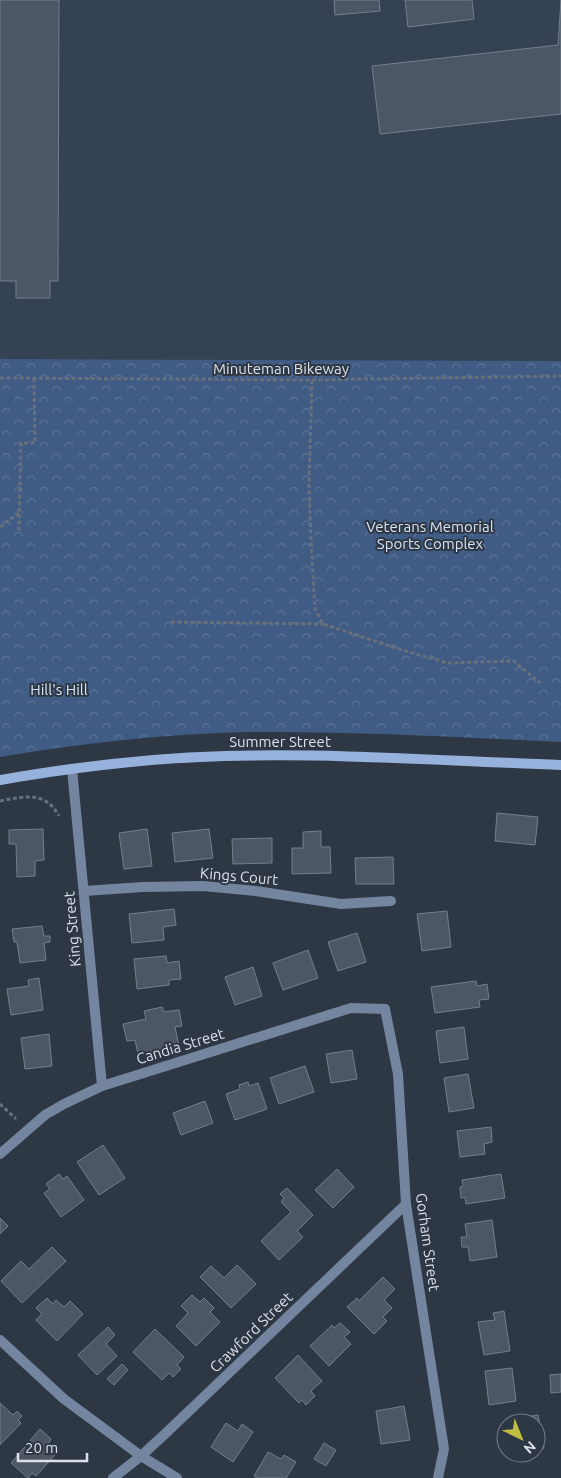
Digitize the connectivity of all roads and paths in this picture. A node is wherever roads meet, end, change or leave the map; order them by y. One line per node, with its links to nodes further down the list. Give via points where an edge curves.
1 (561, 376): 4 (path, Minuteman Bikeway)
2 (0, 378): 3 (path, Minuteman Bikeway)
3 (34, 378): 4 (path, Minuteman Bikeway); 5 (path, via 35,444 21,443)
4 (312, 380): 9 (path, via 310,541 315,609)
5 (19, 513): 6 (path); 7 (path)
6 (0, 527)
7 (19, 531)
8 (171, 622): 9 (path)
9 (323, 624): 10 (path, via 448,663 514,661)
10 (540, 683)
11 (561, 765): 12 (main road, Summer Street, via 361,757 226,756 124,762)
12 (72, 769): 13 (main road, Summer Street); 16 (street, King Street)
13 (0, 780)
14 (0, 801): 15 (path, via 38,798 52,806)
15 (60, 820)
16 (84, 891): 17 (street, Kings Court, via 203,886 341,904); 19 (street, King Street)
17 (391, 901)
18 (386, 1009): 19 (street, Candia Street, via 351,1008); 23 (street, Gorham Street, via 398,1074)
19 (102, 1086): 21 (street, Candia Street, via 64,1104)
20 (0, 1104): 21 (path)
21 (27, 1130): 22 (street, Candia Street)
22 (0, 1154)
23 (406, 1204): 25 (street, Crawford Street); 28 (street, Gorham Street, via 444,1449)
24 (0, 1340): 25 (street, via 64,1399)
25 (141, 1456): 26 (street, Crawford Street); 27 (street)
26 (113, 1478)
27 (178, 1478)
28 (438, 1478)

